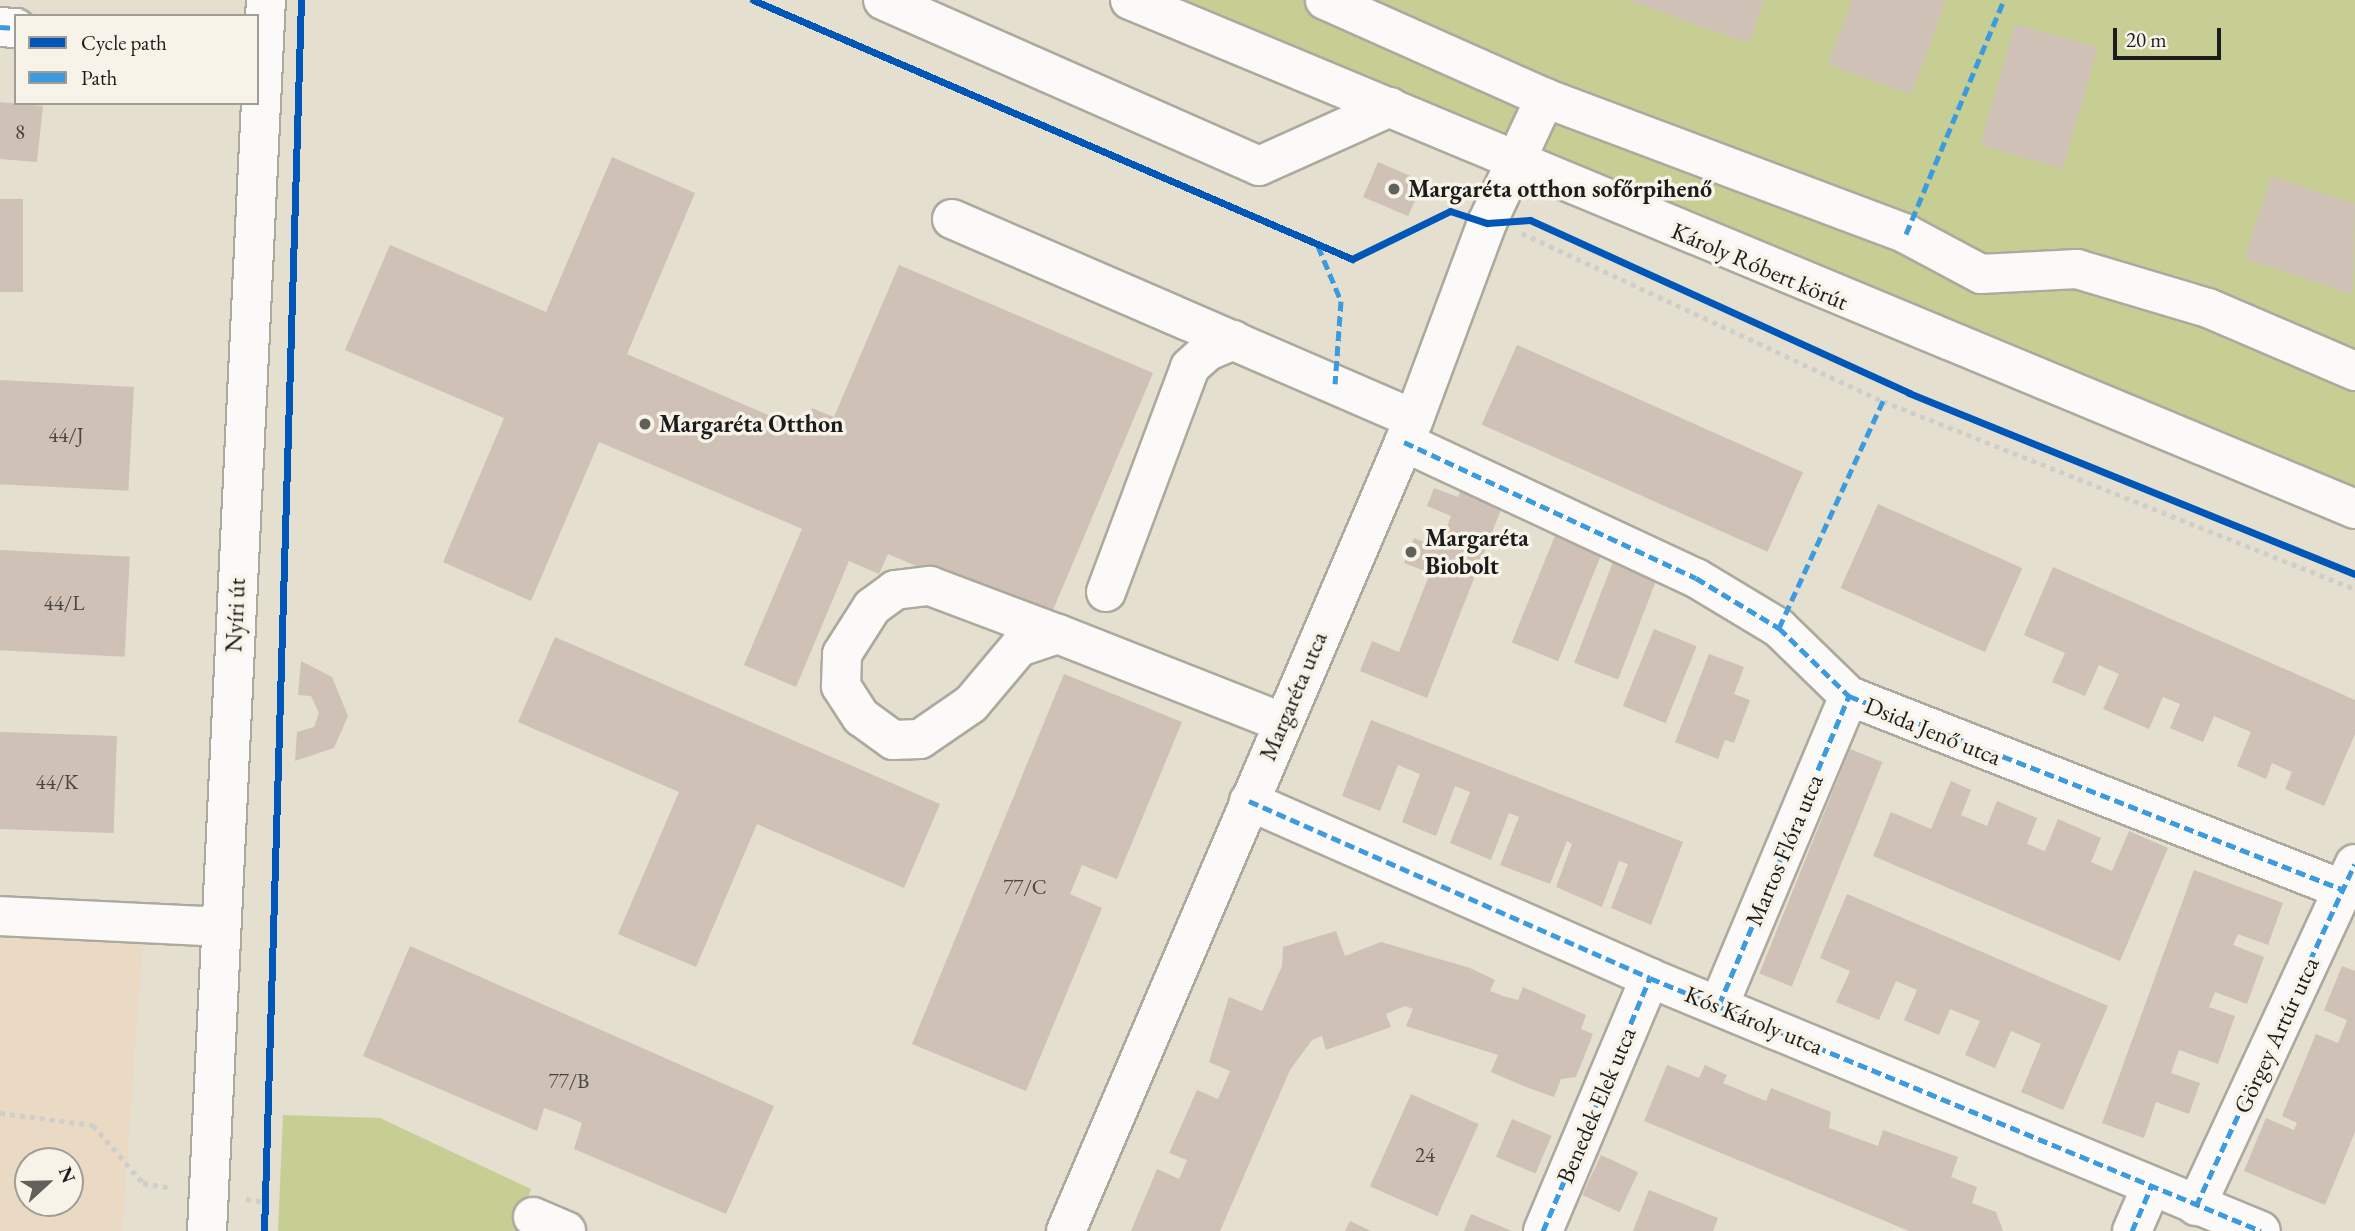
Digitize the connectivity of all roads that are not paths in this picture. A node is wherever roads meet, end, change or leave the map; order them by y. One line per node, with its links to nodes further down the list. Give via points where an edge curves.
1 (266, 0): 20 (street, Nyíri út)
2 (883, 0): 6 (street, via 1259,166)
3 (1130, 0): 6 (street, Károly Róbert körút)
4 (1325, 0): 5 (street)
5 (1545, 97): 7 (street, Margaréta utca); 10 (street, via 1906,234 1981,274 2077,269 2208,308)
6 (1390, 107): 7 (street, Károly Róbert körút)
7 (1515, 158): 11 (street, Margaréta utca); 12 (street, Károly Róbert körút, via 1737,257)
8 (952, 219): 9 (street, Dsida Jenő utca)
9 (1234, 340): 11 (street, Dsida Jenő utca); 13 (street, via 1208,351 1190,367)
10 (2355, 371)
11 (1409, 431): 15 (street, Dsida Jenő utca, via 1696,578 1780,628); 16 (street, Margaréta utca)
12 (2355, 509)
13 (1106, 592)
14 (1058, 634): 14 (street, via 930,586 895,590 856,628 842,654 841,686 861,717 893,740 920,739 971,704 1019,647); 16 (street)
15 (1849, 696): 18 (street, Dsida Jenő utca); 22 (street, Martos Flóra utca)
16 (1281, 722): 17 (street, Margaréta utca)
17 (1249, 801): 21 (street, Kós Károly utca); 26 (street, Margaréta utca)
18 (2350, 877): 24 (street, Görgey Artúr utca)
19 (0, 916): 20 (street)
20 (221, 928): 25 (street, Nyíri út)
21 (1650, 978): 22 (street, Kós Károly utca); 27 (street, Benedek Elek utca)
22 (1719, 1005): 23 (street, Kós Károly utca)
23 (2151, 1187): 24 (street, Kós Károly utca); 28 (street)
24 (2196, 1206): 29 (street, Kós Károly utca)
25 (207, 1213)
26 (1066, 1231)
27 (1543, 1231)
28 (2132, 1231)
29 (2261, 1231)

